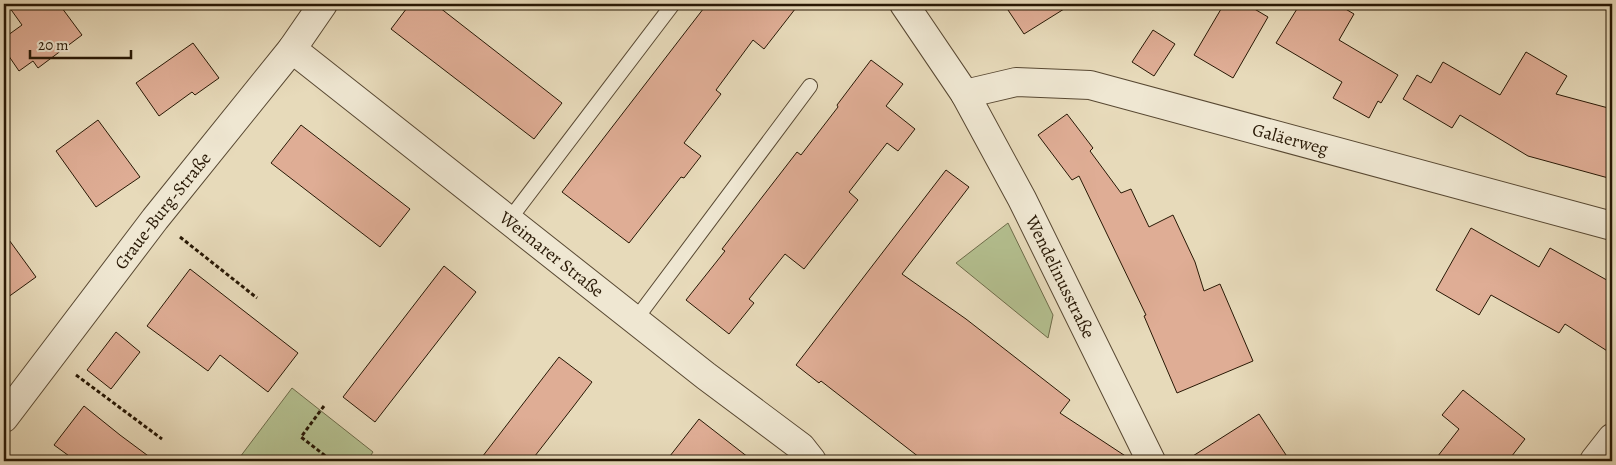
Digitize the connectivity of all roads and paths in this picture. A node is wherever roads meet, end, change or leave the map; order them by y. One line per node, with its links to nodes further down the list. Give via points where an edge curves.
1 (323, 4): 4 (street, Graue-Burg-Straße)
2 (673, 4): 8 (lane)
3 (904, 4): 6 (street)
4 (292, 49): 7 (street, Graue-Burg-Straße); 8 (street, Weimarer Straße)
5 (810, 86): 11 (lane)
6 (965, 94): 9 (street, Galäerweg, via 1016,82 1090,84); 19 (street, Wendelinusstraße, via 1026,208)
7 (156, 219): 10 (path); 12 (street, Graue-Burg-Straße)
8 (508, 220): 11 (street, Weimarer Straße)
9 (1612, 226)
10 (257, 298)
11 (636, 319): 18 (street, Weimarer Straße, via 802,447)
12 (52, 357): 14 (street, Graue-Burg-Straße); 16 (path)
13 (324, 406): 17 (path, via 301,438)
14 (4, 418)
15 (1612, 438): 20 (street)
16 (162, 439)
17 (332, 461)
18 (812, 461)
19 (1151, 461)
20 (1594, 461)

